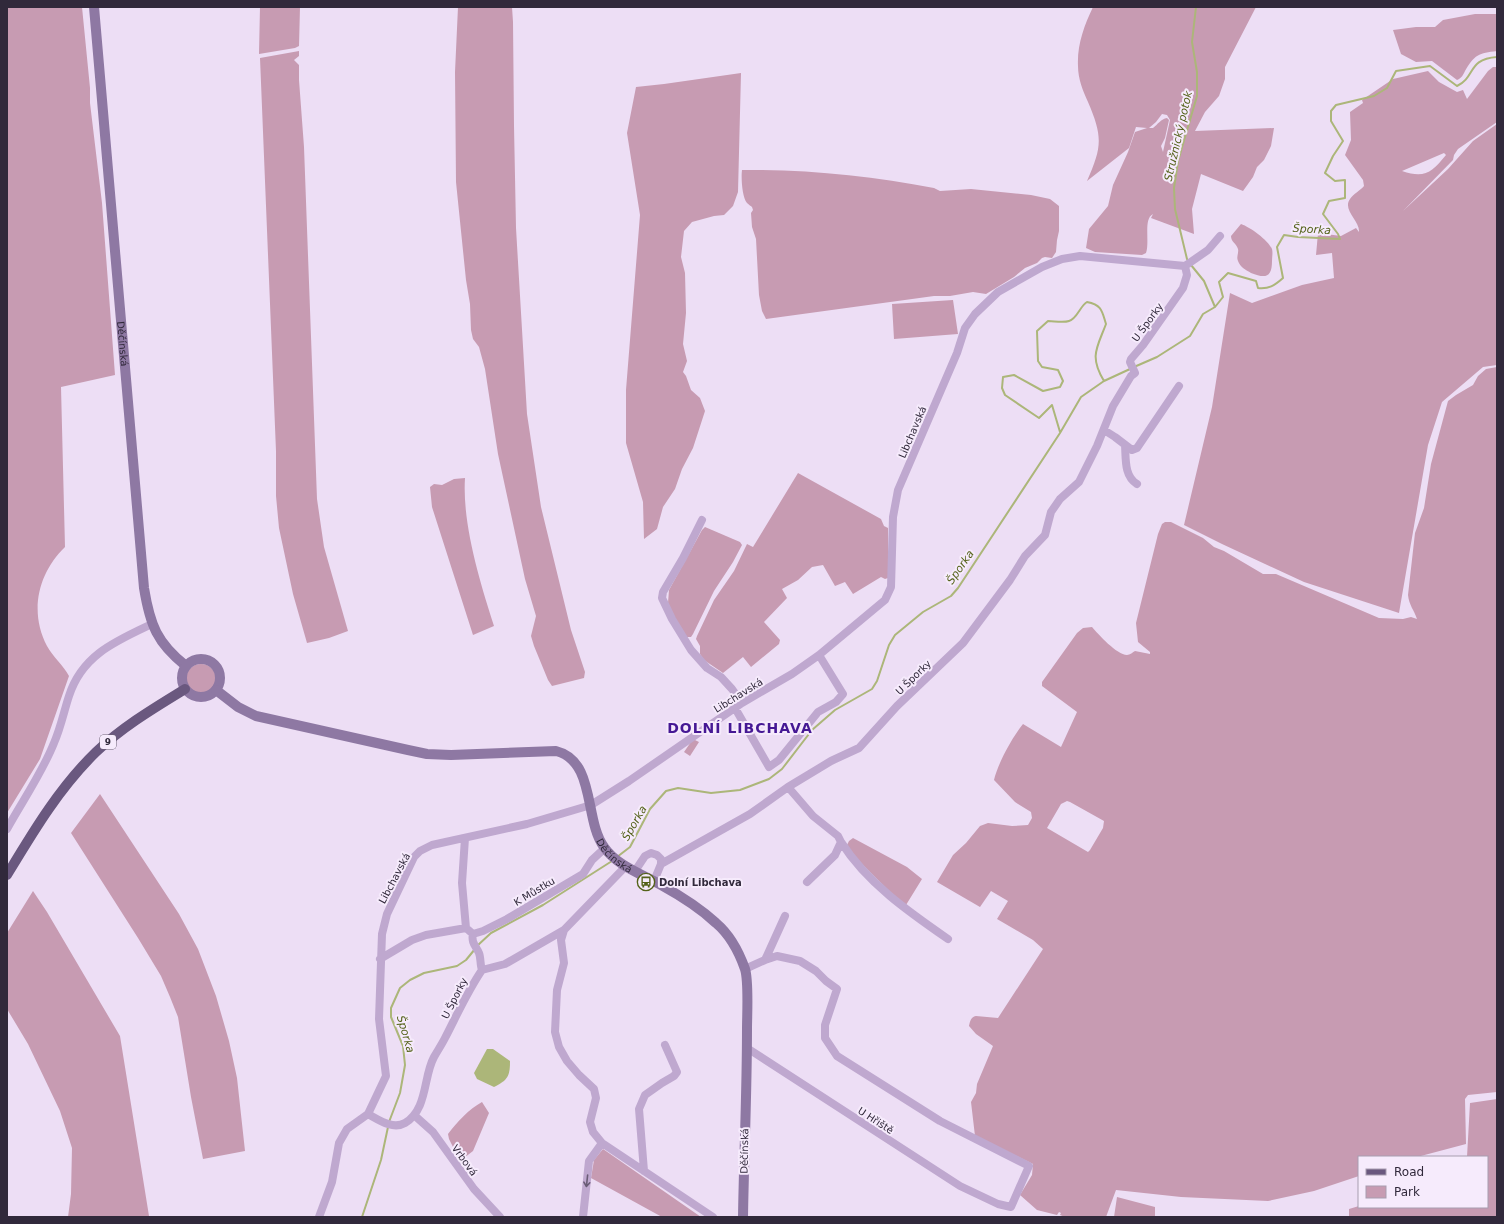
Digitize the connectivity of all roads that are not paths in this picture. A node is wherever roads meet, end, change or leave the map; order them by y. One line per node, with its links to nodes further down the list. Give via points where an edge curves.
1 (94, 7): 9 (main road, Děčínská, via 144,588)
2 (1220, 236): 3 (street, via 1208,250)
3 (1188, 264): 5 (street, U Šporky, via 1183,288 1130,362 1135,373 1113,406); 10 (street, Libchavská, via 1080,256 1062,259 1042,267 998,292 975,314 965,328 957,353 898,490 892,518 889,593 875,609)
4 (1179, 386): 6 (street, via 1137,448 1132,450)
5 (1104, 430): 6 (street); 16 (street, U Šporky, via 1079,482 1060,499 1051,512 1045,535 1025,556 963,643 897,706 859,748 831,761)
6 (1124, 445): 7 (street, via 1127,472 1131,480)
7 (1137, 484)
8 (702, 520): 14 (street, via 662,598 691,650 707,668 721,677)
9 (152, 624): 11 (main road, Děčínská, via 164,646); 18 (street, via 110,644 82,670 69,695 60,728 48,756)
10 (819, 655): 14 (street, Libchavská); 15 (street, via 842,694 836,702 818,712 779,760 769,767)
11 (186, 666): 12 (main road, via 182,677); 13 (main road, via 200,659 211,662 220,677)
12 (185, 689): 13 (main road, via 198,697 210,695); 25 (main road, 9, via 128,726 96,752 46,812)
13 (216, 690): 17 (main road, Děčínská, via 238,707 256,716 427,754 560,752 571,757 579,768)
14 (742, 703): 15 (street, Libchavská)
15 (734, 708): 17 (street, Libchavská)
16 (788, 788): 20 (street, via 813,816 838,836); 22 (street, U Šporky, via 750,814)
17 (591, 805): 19 (street, Libchavská, via 527,824); 21 (main road, Děčínská, via 599,838)
18 (7, 829)
19 (465, 838): 29 (street, via 462,883); 33 (street, Libchavská, via 432,845 414,857 387,914)
20 (841, 842): 27 (street, via 835,854); 32 (street, via 892,898)
21 (608, 851): 23 (main road, Děčínská); 31 (street, K Můstku, via 592,860 583,874 507,919)
22 (661, 864): 24 (street, via 661,859 657,855 651,854 645,856); 26 (street)
23 (624, 865): 24 (main road, Děčínská); 30 (street)
24 (635, 871): 26 (main road, Děčínská)
25 (7, 875)
26 (654, 881): 36 (main road, Děčínská, via 704,912 720,927 734,945)
27 (807, 882)
28 (785, 916): 34 (street)
29 (466, 928): 31 (street); 33 (street, via 412,940)
30 (564, 930): 35 (street, via 505,964); 41 (street, via 561,940 564,963 557,990 555,1032 559,1047 567,1061 594,1089 596,1098 590,1122)
31 (473, 934): 35 (street, via 473,945 479,952)
32 (948, 939)
33 (380, 959): 39 (street, Libchavská, via 379,1019 386,1076)
34 (765, 960): 36 (street); 38 (street, U Hřiště, via 777,956 800,961 838,989 825,1025 825,1038 837,1056 940,1121 1029,1166 1011,1206 998,1204 960,1186)
35 (482, 970): 40 (street, U Šporky, via 472,984 434,1058 421,1102)
36 (745, 970): 38 (main road, Děčínská)
37 (664, 1045): 42 (street, via 677,1072 645,1095 639,1109)
38 (747, 1048): 47 (main road, Děčínská)
39 (368, 1114): 40 (street, via 394,1126); 43 (street, Libchavská, via 347,1129 339,1142 332,1182)
40 (414, 1115): 44 (street, Vrbová, via 432,1132 474,1189)
41 (599, 1145): 42 (street); 45 (street, one-way to 45, via 589,1161)
42 (644, 1171): 46 (street)
43 (319, 1217)
44 (500, 1217)
45 (583, 1217)
46 (713, 1217)
47 (743, 1217)

